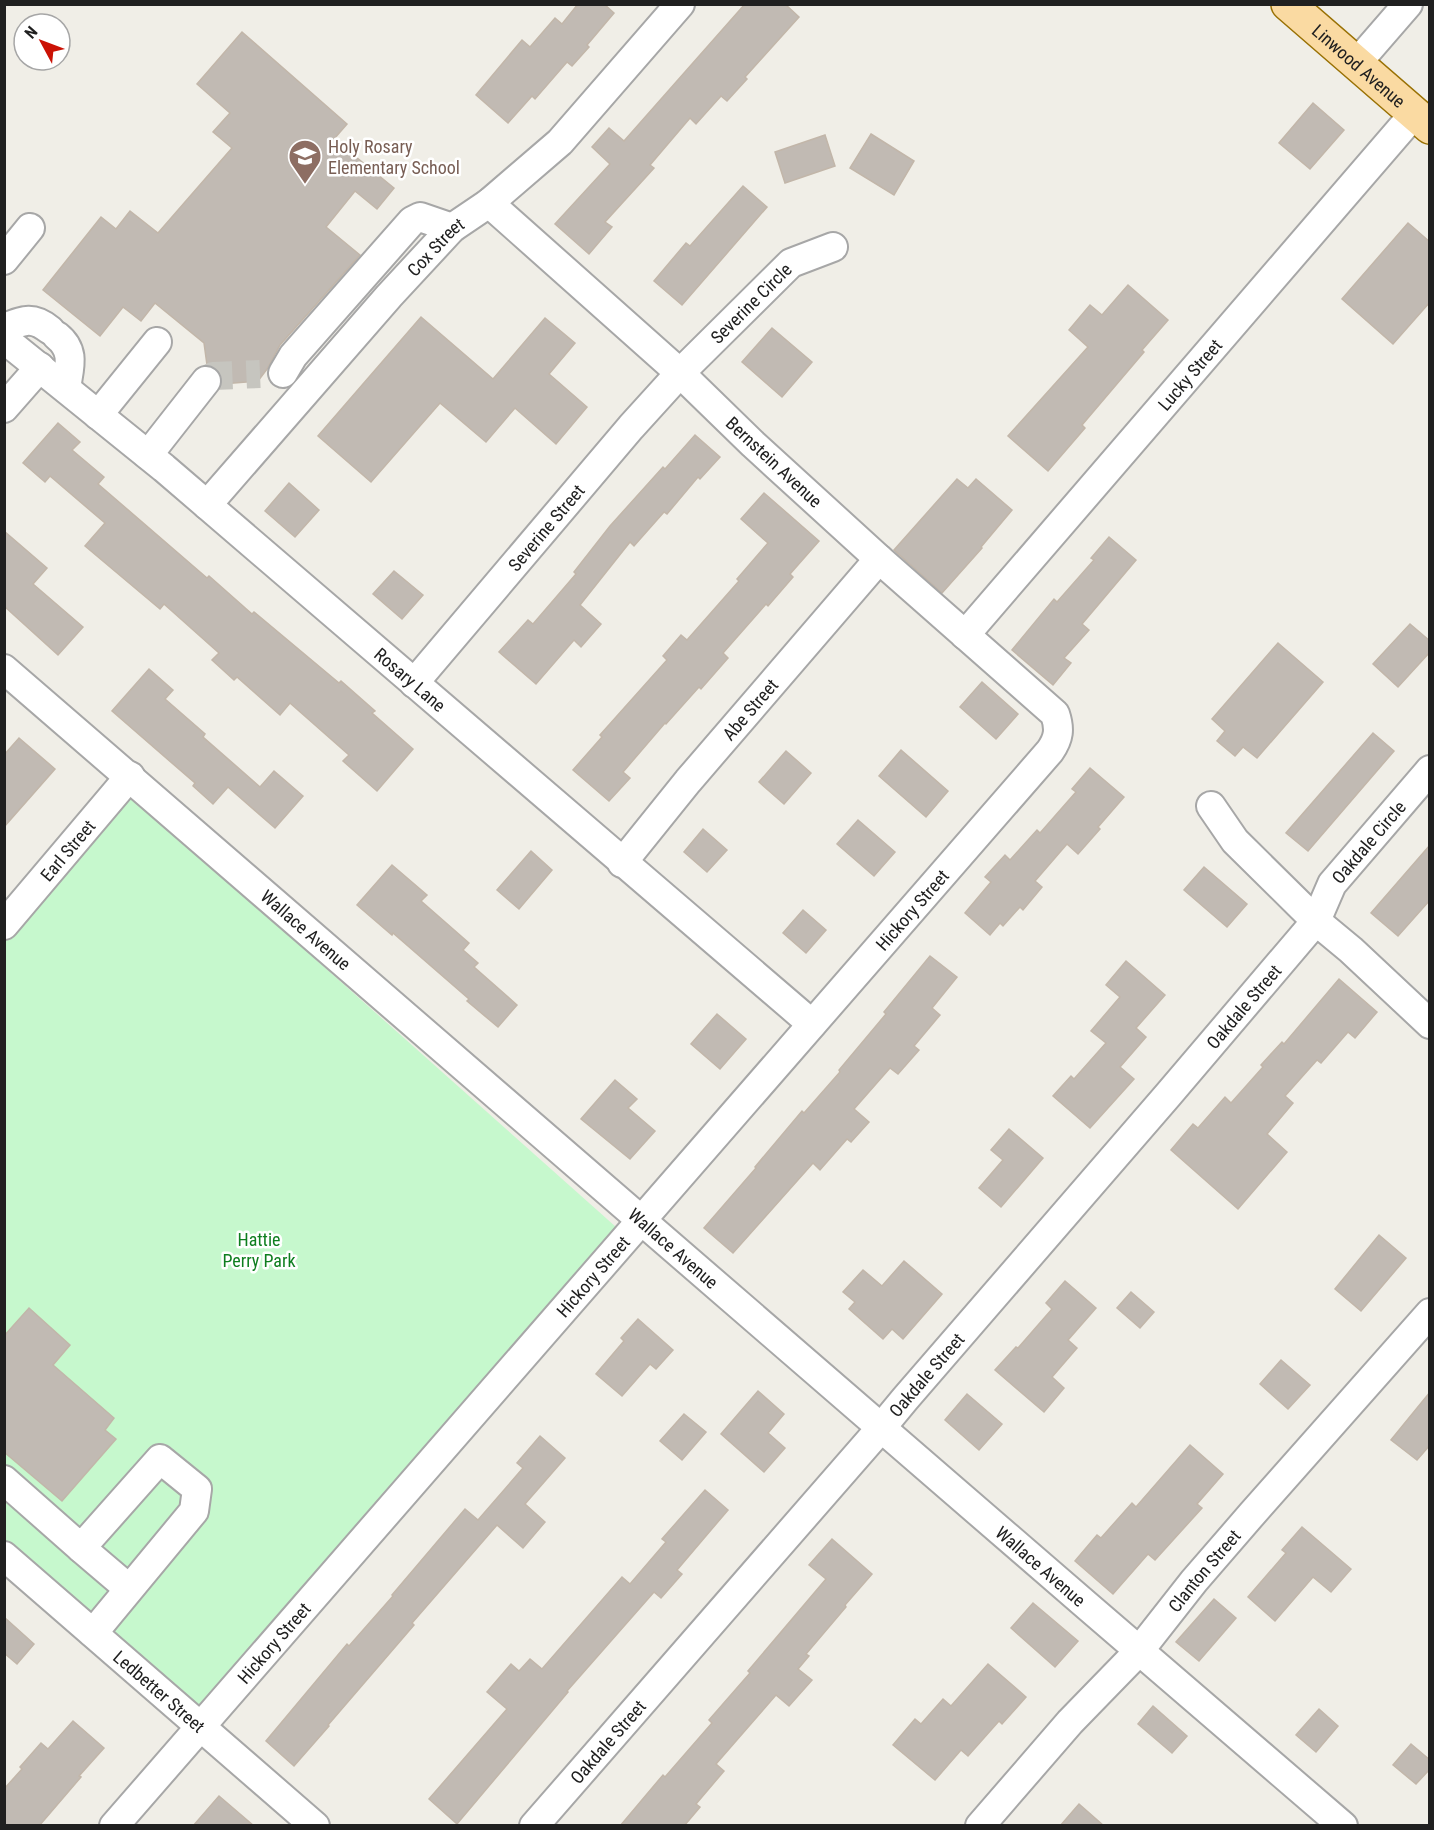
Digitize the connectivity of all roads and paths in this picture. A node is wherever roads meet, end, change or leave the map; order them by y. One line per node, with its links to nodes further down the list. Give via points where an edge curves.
1 (680, 4): 6 (street, Cox Street, via 561,142)
2 (1287, 4): 4 (main road, Linwood Avenue)
3 (1407, 4): 4 (street)
4 (1356, 64): 5 (main road, Linwood Avenue)
5 (1422, 121): 26 (street, Lucky Street)
6 (489, 203): 8 (street, Cox Street); 17 (street, Bernstein Avenue)
7 (30, 228): 10 (street)
8 (452, 228): 11 (street, via 420,217); 12 (street, Cox Street)
9 (833, 247): 17 (street, Severine Circle, via 791,263)
10 (6, 256)
11 (377, 260): 12 (street); 20 (street, via 293,356 272,374)
12 (402, 282): 20 (street, Cox Street)
13 (4, 328): 19 (street, via 34,320 65,342 70,354)
14 (4, 339): 16 (street, Rosary Lane)
15 (157, 342): 22 (street)
16 (40, 367): 19 (street, Rosary Lane); 21 (street)
17 (680, 373): 25 (street, Bernstein Avenue); 28 (street, Severine Street)
18 (206, 381): 23 (street)
19 (66, 388): 22 (street, Rosary Lane)
20 (308, 389): 24 (street, Cox Street)
21 (4, 408)
22 (98, 415): 23 (street, Rosary Lane)
23 (148, 455): 24 (street, Rosary Lane)
24 (207, 505): 28 (street, Rosary Lane)
25 (879, 559): 26 (street, Bernstein Avenue); 33 (street, Abe Street)
26 (965, 635): 29 (street, Bernstein Avenue, via 1055,714)
27 (4, 669): 31 (street, Wallace Avenue)
28 (414, 683): 33 (street, Rosary Lane)
29 (1058, 722): 36 (street, Hickory Street, via 1058,740 1050,751)
30 (1430, 770): 34 (street, Oakdale Circle, via 1332,884)
31 (130, 776): 35 (street, Earl Street); 38 (street, Wallace Avenue)
32 (1211, 806): 34 (street, via 1235,841)
33 (622, 862): 36 (street, Rosary Lane)
34 (1316, 921): 37 (street); 40 (street, Oakdale Street)
35 (4, 925)
36 (812, 1024): 38 (street, Hickory Street)
37 (1430, 1024)
38 (641, 1219): 40 (street, Wallace Avenue); 47 (street, Hickory Street)
39 (1430, 1313): 46 (street, Clanton Street, via 1194,1581)
40 (881, 1428): 46 (street, Wallace Avenue); 50 (street, Oakdale Street)
41 (4, 1480): 42 (street)
42 (81, 1548): 44 (street); 44 (street, via 160,1459 197,1489 194,1511)
43 (4, 1556): 45 (street, Ledbetter Street)
44 (128, 1588): 45 (street)
45 (93, 1633): 47 (street, Ledbetter Street)
46 (1139, 1651): 51 (street, Clanton Street, via 1070,1722); 52 (street, Wallace Avenue)
47 (201, 1726): 48 (street, Hickory Street); 49 (street, Ledbetter Street)
48 (114, 1826)
49 (315, 1826)
50 (534, 1826)
51 (980, 1826)
52 (1343, 1826)

